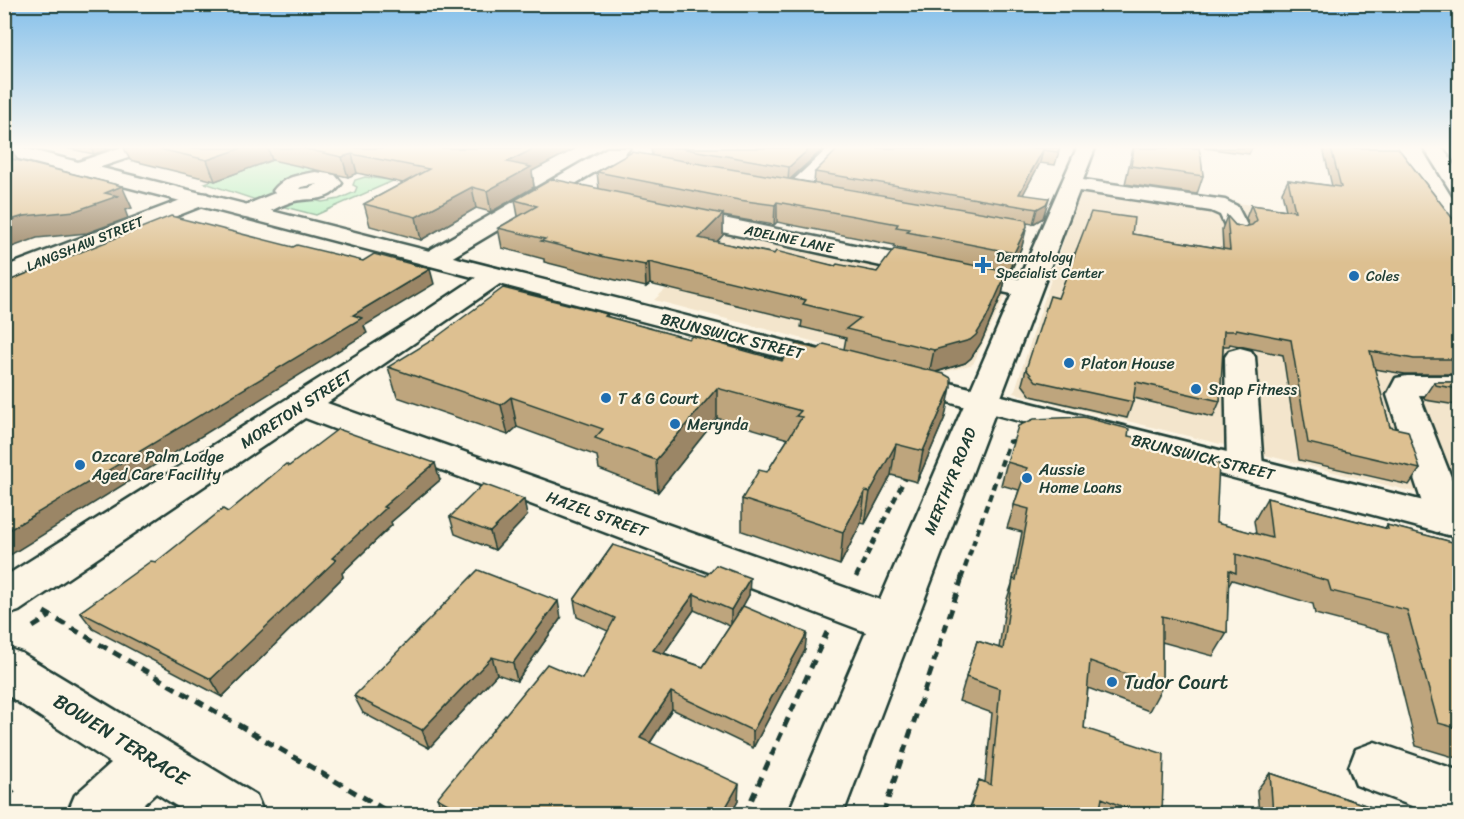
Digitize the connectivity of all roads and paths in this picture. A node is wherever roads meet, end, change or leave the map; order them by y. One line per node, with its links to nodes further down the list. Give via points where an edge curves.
1 (150, 186): 12 (street, BRUNSWICK STREET)
2 (555, 186): 7 (street)
3 (771, 186): 8 (street)
4 (798, 186): 8 (street)
5 (1070, 186): 17 (street, MERTHYR ROAD)
6 (1086, 186): 15 (street, via 1217,205 1229,211)
7 (550, 189): 11 (street); 19 (street)
8 (794, 190): 10 (street)
9 (291, 194): 14 (street)
10 (817, 194)
11 (584, 196)
12 (199, 199): 14 (street, BRUNSWICK STREET); 21 (street, LANGSHAW STREET)
13 (654, 211): 23 (street, ADELINE LANE)
14 (249, 212): 19 (street, BRUNSWICK STREET)
15 (1238, 231)
16 (1026, 233): 17 (street)
17 (1050, 237): 23 (street, MERTHYR ROAD)
18 (1078, 243): 20 (path)
19 (432, 259): 22 (street, BRUNSWICK STREET)
20 (1067, 275)
21 (4, 276)
22 (495, 276): 26 (street, BRUNSWICK STREET); 27 (street, MORETON STREET)
23 (1028, 289): 26 (street, MERTHYR ROAD)
24 (1240, 357): 32 (street)
25 (1457, 371): 33 (street, via 1407,385 1403,395)
26 (983, 400): 32 (street, BRUNSWICK STREET); 37 (street, MERTHYR ROAD)
27 (301, 405): 35 (street, MORETON STREET); 37 (street, HAZEL STREET)
28 (1027, 437): 30 (path)
29 (1010, 438): 30 (path)
30 (1017, 440): 49 (path, via 1008,442)
31 (910, 466): 34 (path)
32 (1245, 468): 33 (street, BRUNSWICK STREET)
33 (1454, 522)
34 (855, 580)
35 (20, 603): 36 (path)
36 (50, 615): 39 (path); 46 (path)
37 (893, 623): 48 (street, MERTHYR ROAD)
38 (830, 626): 47 (path)
39 (33, 627)
40 (4, 667): 41 (street, BOWEN TERRACE)
41 (153, 761): 44 (street); 45 (street, BOWEN TERRACE)
42 (1375, 766): 43 (street)
43 (1460, 798)
44 (94, 814)
45 (237, 814)
46 (392, 814)
47 (745, 814)
48 (816, 814)
49 (883, 814)

